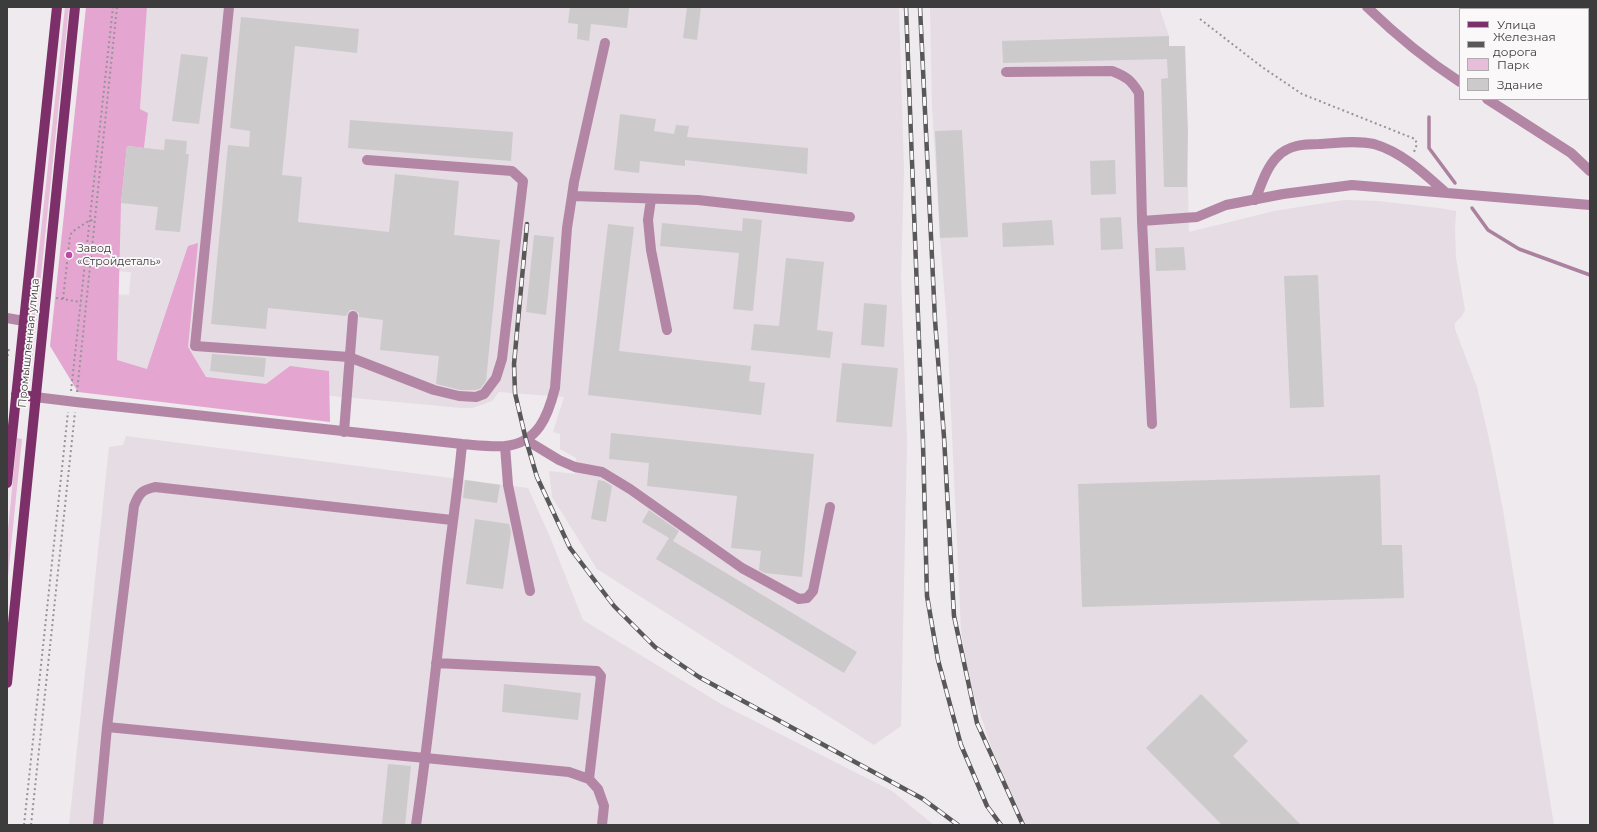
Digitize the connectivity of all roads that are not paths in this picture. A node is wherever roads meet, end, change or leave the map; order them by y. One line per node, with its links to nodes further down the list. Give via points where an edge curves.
1 (57, 7): 20 (main road, Промышленная улица)
2 (75, 7): 24 (main road, Промышленная улица)
3 (229, 7): 22 (street, via 195,346)
4 (1367, 7): 7 (street, via 1399,37)
5 (605, 43): 12 (street)
6 (1006, 72): 17 (street, via 1112,71 1132,82 1139,94)
7 (1459, 81)
8 (1489, 100): 10 (street, via 1571,153)
9 (367, 160): 22 (street, via 512,171 523,181 502,359 496,378 484,394 476,397 459,396 434,390)
10 (1590, 171)
11 (1446, 193): 14 (street, via 1352,185); 14 (street, via 1411,163 1391,151 1373,144 1356,142 1302,144 1286,149 1267,171); 15 (street)
12 (572, 196): 13 (street); 27 (street, via 567,228 555,388 540,427)
13 (651, 199): 16 (street, via 698,200); 21 (street, via 648,220 650,250)
14 (1255, 200): 17 (street, via 1226,205 1197,217)
15 (1590, 205)
16 (850, 217)
17 (1142, 221): 25 (street)
18 (353, 316): 22 (street)
19 (7, 318): 20 (street)
20 (24, 321): 23 (main road, Промышленная улица)
21 (667, 330)
22 (349, 357): 26 (street)
23 (16, 394): 24 (main road); 30 (main road, Промышленная улица)
24 (35, 397): 26 (street); 35 (main road, Промышленная улица)
25 (1152, 424)
26 (344, 432): 28 (street)
27 (526, 440): 29 (street); 31 (street, via 559,460 575,467 602,472 630,488 742,568 798,599 807,598 813,591)
28 (462, 444): 29 (street); 32 (street)
29 (505, 446): 33 (street, via 508,486)
30 (7, 483)
31 (830, 507)
32 (452, 520): 34 (street); 36 (street, via 155,487 145,490 138,496 134,506)
33 (530, 591)
34 (436, 663): 37 (street); 38 (street, via 597,671 601,676)
35 (7, 682)
36 (107, 727): 37 (street); 39 (street)
37 (426, 758): 38 (street, via 569,772); 40 (street)
38 (589, 779): 41 (street, via 598,789 604,806)
39 (98, 825)
40 (416, 825)
41 (602, 825)

